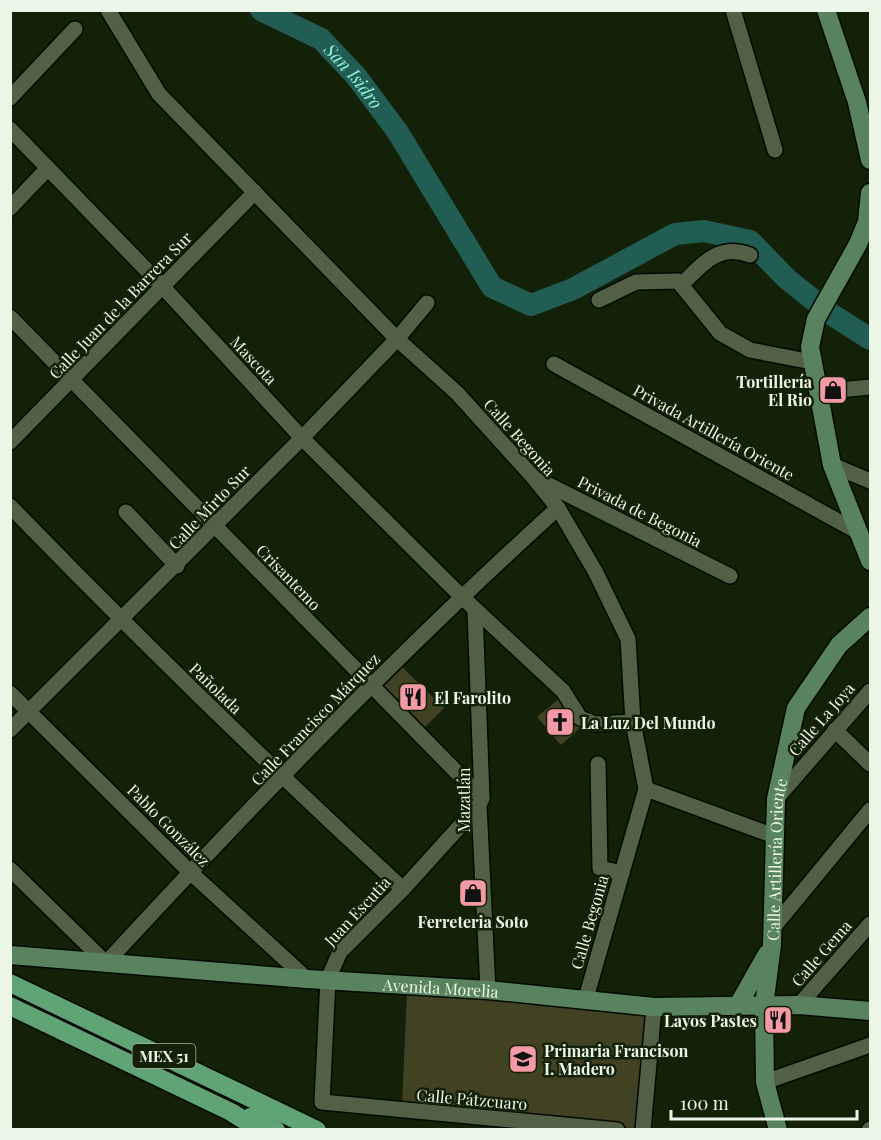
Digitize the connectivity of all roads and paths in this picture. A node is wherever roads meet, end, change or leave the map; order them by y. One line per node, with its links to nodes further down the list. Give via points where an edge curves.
1 (108, 10): 10 (street, Calle Begonia, via 159,94)
2 (733, 10): 7 (street)
3 (826, 10): 8 (street, via 857,102)
4 (75, 29): 5 (street)
5 (10, 98)
6 (10, 129): 9 (street, Mascota)
7 (775, 150)
8 (870, 160)
9 (48, 168): 12 (street); 16 (street, Mascota)
10 (255, 192): 16 (street, Calle Juan de la Barrera Sur); 20 (street, Calle Begonia)
11 (870, 193): 13 (street)
12 (10, 208)
13 (864, 243): 21 (street, via 816,319)
14 (750, 255): 15 (street, via 718,252)
15 (681, 285): 17 (street, via 678,281 636,282); 21 (street, via 720,333 750,350)
16 (163, 287): 23 (street, Calle Juan de la Barrera Sur); 26 (street, Mascota)
17 (599, 300)
18 (427, 303): 20 (street, Calle Mirto Sur)
19 (10, 317): 23 (street, Crisantemo)
20 (397, 339): 26 (street, Calle Mirto Sur); 29 (street, Calle Begonia, via 457,393)
21 (811, 355): 25 (street)
22 (554, 364): 35 (street, Privada Artillería Oriente)
23 (72, 381): 27 (street, Calle Juan de la Barrera Sur); 34 (street, Crisantemo)
24 (870, 387): 25 (street)
25 (819, 392): 28 (street)
26 (302, 438): 34 (street, Calle Mirto Sur); 39 (street, Mascota)
27 (10, 442)
28 (832, 465): 30 (street); 35 (street)
29 (533, 477): 32 (street, Calle Begonia); 38 (street, Privada de Begonia)
30 (870, 481)
31 (10, 506): 41 (street, Pañolada)
32 (558, 508): 39 (street, Calle Francisco Márquez); 47 (street, Calle Begonia, via 628,639)
33 (126, 512): 37 (street)
34 (214, 526): 37 (street, Calle Mirto Sur); 43 (street, Crisantemo)
35 (856, 531): 36 (street)
36 (870, 561)
37 (177, 566): 41 (street, Calle Mirto Sur)
38 (730, 576)
39 (460, 596): 40 (street, Mascota); 43 (street, Calle Francisco Márquez)
40 (475, 610): 47 (street, Mascota, via 563,691 580,718 596,724); 55 (street, Mazatlán)
41 (120, 619): 46 (street, Calle Mirto Sur); 52 (street, Pañolada)
42 (866, 626): 54 (street, Calle Artillería Oriente, via 838,645 796,708)
43 (371, 686): 52 (street, Calle Francisco Márquez); 55 (street, Crisantemo)
44 (870, 691): 49 (street, Calle La Joya)
45 (10, 693): 46 (street, Pablo González)
46 (28, 711): 48 (street, Calle Mirto Sur); 59 (street, Pablo González)
47 (633, 722): 53 (street, Calle Begonia)
48 (10, 730)
49 (835, 730): 51 (street); 54 (street, Calle La Joya)
50 (598, 764): 60 (street, via 600,868)
51 (870, 764)
52 (283, 778): 59 (street, Calle Francisco Márquez); 61 (street, Pañolada)
53 (646, 789): 57 (street); 60 (street, Calle Begonia)
54 (776, 799): 57 (street, Calle Artillería Oriente)
55 (480, 801): 61 (street, Juan Escutia); 69 (street, Mazatlán)
56 (870, 810): 63 (street)
57 (774, 836): 63 (street, Calle Artillería Oriente)
58 (10, 869): 65 (street)
59 (190, 872): 65 (street, Calle Francisco Márquez); 66 (street, Pablo González)
60 (622, 873): 70 (street, Calle Begonia)
61 (403, 889): 67 (street, Juan Escutia, via 340,952)
62 (870, 924): 71 (street, Calle Gema)
63 (772, 937): 73 (street); 74 (street, Calle Artillería Oriente)
64 (10, 955): 65 (street, Avenida Morelia)
65 (106, 963): 66 (street, Avenida Morelia)
66 (307, 979): 67 (street, Avenida Morelia)
67 (328, 979): 69 (street, Avenida Morelia); 79 (street, Juan Escutia, via 321,1099)
68 (10, 983): 83 (main road, MEX 51)
69 (488, 990): 70 (street, Avenida Morelia)
70 (586, 998): 75 (street, Avenida Morelia)
71 (799, 1005): 74 (street, Avenida Morelia); 76 (street, Avenida Morelia)
72 (10, 1006): 80 (main road, MEX 51)
73 (737, 1006): 74 (street, Avenida Morelia); 75 (street, Avenida Morelia)
74 (764, 1006): 78 (street, Calle Artillería Oriente)
75 (654, 1007): 85 (street)
76 (870, 1011)
77 (870, 1045): 78 (street)
78 (765, 1082): 86 (street, Calle Artillería Oriente)
79 (324, 1104): 84 (street, Calle Pátzcuaro)
80 (231, 1112): 81 (main road, MEX 51); 82 (main road, MEX 51)
81 (260, 1130)
82 (276, 1130)
83 (317, 1130)
84 (617, 1130)
85 (643, 1130)
86 (778, 1130)

